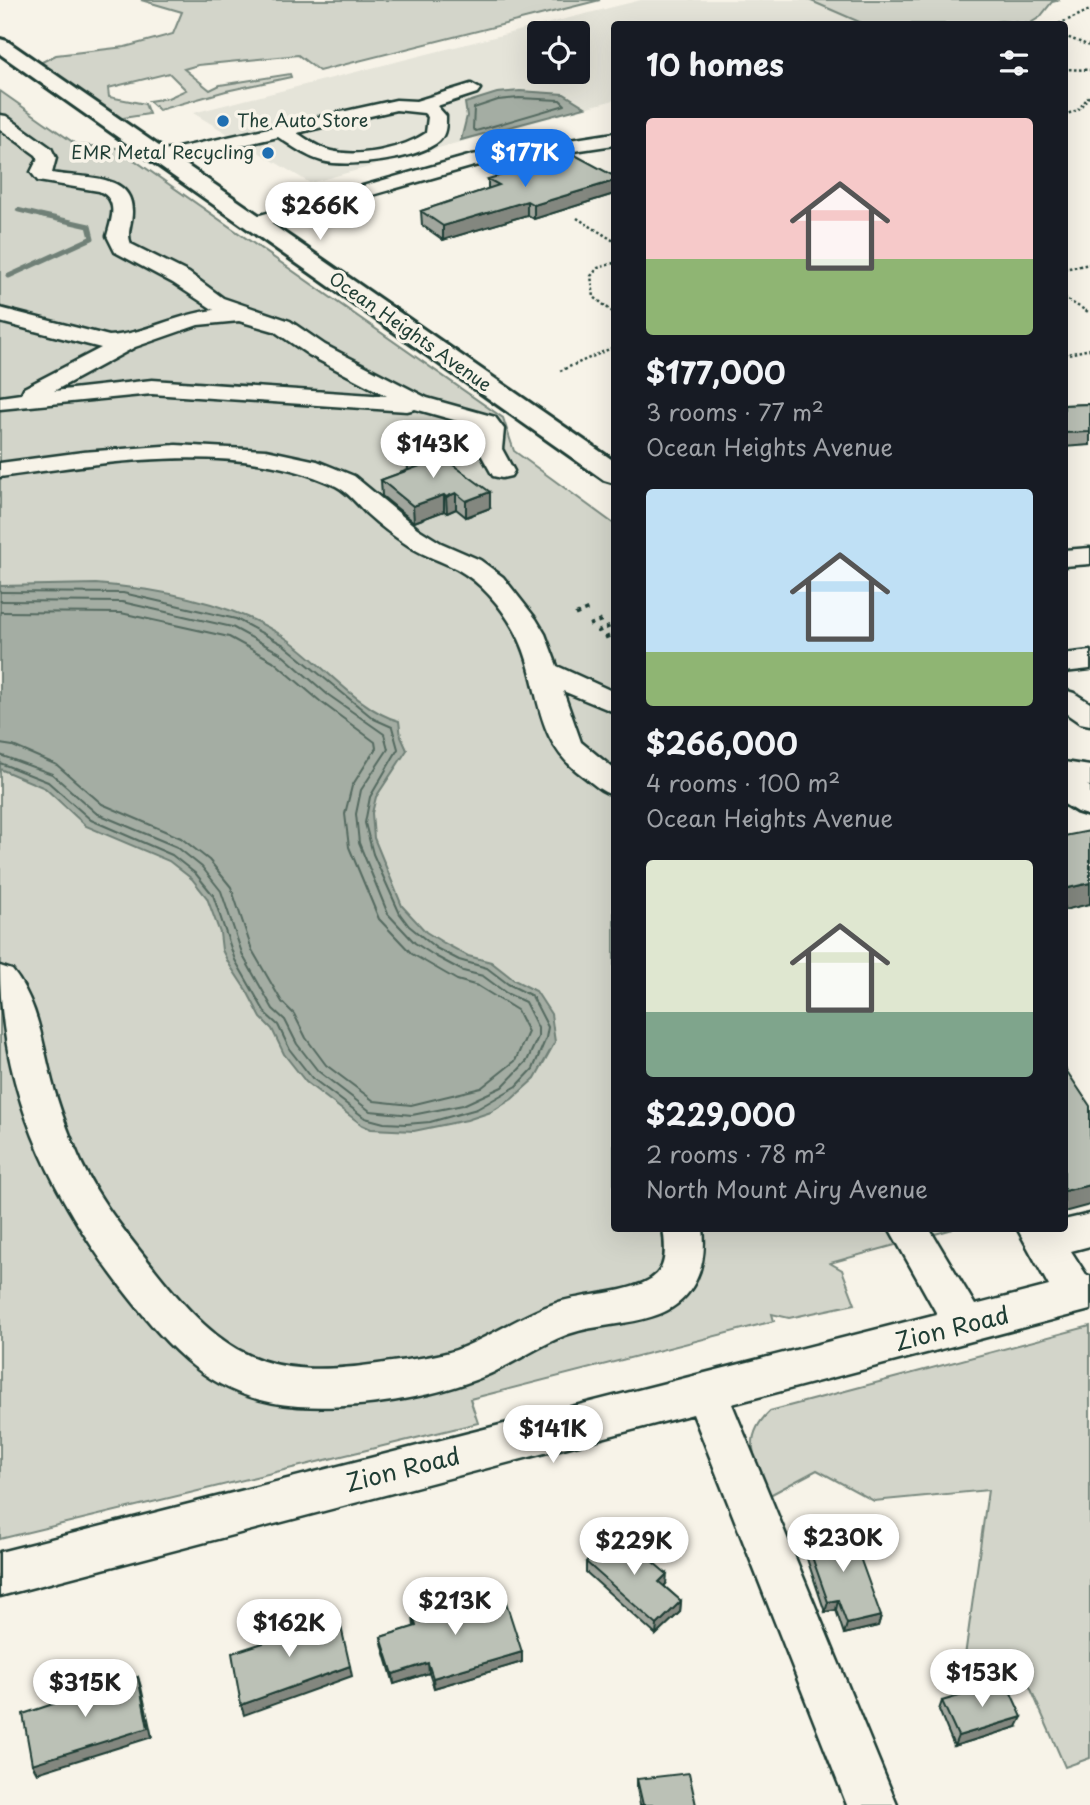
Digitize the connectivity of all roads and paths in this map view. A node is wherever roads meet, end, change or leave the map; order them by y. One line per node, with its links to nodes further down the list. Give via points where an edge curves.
1 (1090, 10): 2 (path)
2 (1063, 21)
3 (1068, 38): 5 (path)
4 (0, 45): 15 (main road, Ocean Heights Avenue)
5 (1090, 46)
6 (1068, 69): 7 (path)
7 (1090, 70)
8 (471, 89): 10 (street)
9 (1090, 95): 11 (path, via 1078,110)
10 (420, 106): 13 (street, via 396,105); 13 (street, via 436,113 434,136 375,156 326,156)
11 (1068, 114)
12 (0, 120): 22 (street, via 44,152 47,158 41,172 45,177 112,188 123,204 119,244)
13 (283, 132): 15 (street)
14 (611, 139): 17 (street, via 472,161)
15 (160, 158): 17 (main road, Ocean Heights Avenue)
16 (577, 219): 18 (path)
17 (253, 223): 37 (main road, Ocean Heights Avenue)
18 (611, 240)
19 (1090, 264): 21 (path)
20 (611, 265): 24 (path, via 590,276 594,297)
21 (1068, 268)
22 (194, 288): 26 (street); 28 (street, via 185,305)
23 (1068, 300): 25 (path)
24 (611, 311)
25 (1090, 313)
26 (239, 314): 28 (street, via 195,319); 34 (street, via 282,326 317,350)
27 (0, 315): 28 (street, via 101,343)
28 (137, 339): 33 (street)
29 (611, 348): 32 (path)
30 (1090, 349): 31 (path)
31 (1068, 354)
32 (560, 371)
33 (2, 404): 34 (street, via 158,387)
34 (430, 407): 36 (street, via 487,422 492,429 490,449)
35 (0, 470): 50 (street, via 100,458 209,454 267,457 324,473 356,488 399,528 428,547 492,581 533,636)
36 (502, 471)
37 (611, 472)
38 (1090, 555): 39 (street)
39 (1068, 558)
40 (591, 608): 41 (path)
41 (575, 615)
42 (605, 619): 43 (path)
43 (589, 625)
44 (611, 626): 45 (path)
45 (597, 632)
46 (611, 635): 47 (path)
47 (605, 638)
48 (1090, 660): 49 (street)
49 (1068, 663)
50 (546, 672): 51 (street); 56 (street, via 566,742)
51 (611, 702)
52 (1068, 702): 53 (street)
53 (1090, 716)
54 (1068, 773): 55 (street)
55 (1090, 776)
56 (611, 783)
57 (1068, 790): 58 (main road)
58 (1090, 804)
59 (0, 979): 61 (street, via 15,1001 51,1136 86,1207 181,1332 208,1355 249,1376 276,1384 338,1388 470,1363 550,1322 639,1302 667,1290 680,1271)
60 (1090, 1230): 63 (street)
61 (683, 1232)
62 (910, 1232): 65 (street)
63 (1040, 1235): 64 (street)
64 (1083, 1295): 65 (street, Zion Road)
65 (965, 1325): 66 (street, Zion Road)
66 (706, 1392): 67 (street, Zion Road); 68 (street)
67 (0, 1574)
68 (872, 1805)

